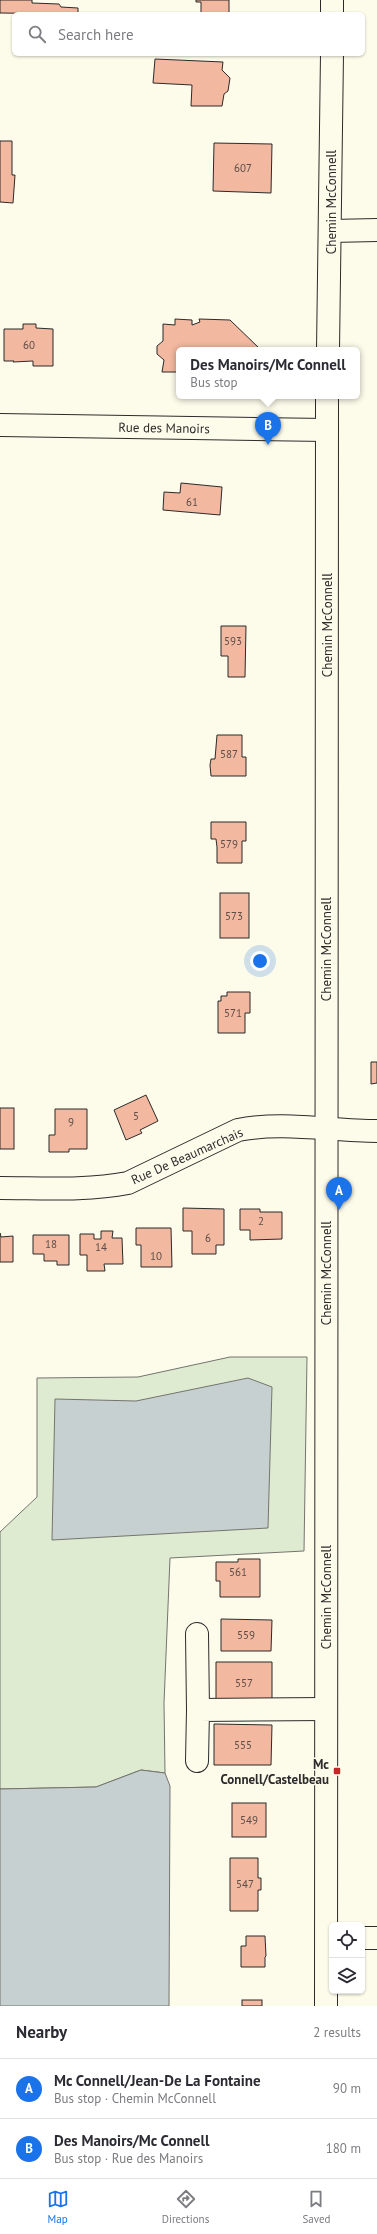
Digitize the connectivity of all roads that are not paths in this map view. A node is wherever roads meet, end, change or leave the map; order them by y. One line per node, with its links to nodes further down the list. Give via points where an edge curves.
1 (332, 0): 2 (street)
2 (332, 12)
3 (332, 56): 5 (street, Chemin McConnell)
4 (377, 230): 5 (street)
5 (331, 231): 6 (street, Chemin McConnell)
6 (328, 347)
7 (328, 399): 9 (street, Chemin McConnell)
8 (0, 425): 9 (street, Rue des Manoirs)
9 (327, 430): 10 (street, Chemin McConnell)
10 (326, 1130): 11 (street, Rue De Beaumarchais); 12 (street, Rue De Beaumarchais, via 270,1126 238,1130 128,1183 109,1186); 14 (street, Chemin McConnell)
11 (377, 1131)
12 (0, 1188)
13 (197, 1634): 15 (street)
14 (326, 1709): 15 (street); 19 (street, Chemin McConnell)
15 (198, 1710): 16 (street)
16 (197, 1761)
17 (365, 1938): 18 (street)
18 (377, 1938)
19 (329, 1939): 20 (street, Chemin McConnell)
20 (326, 2006)

